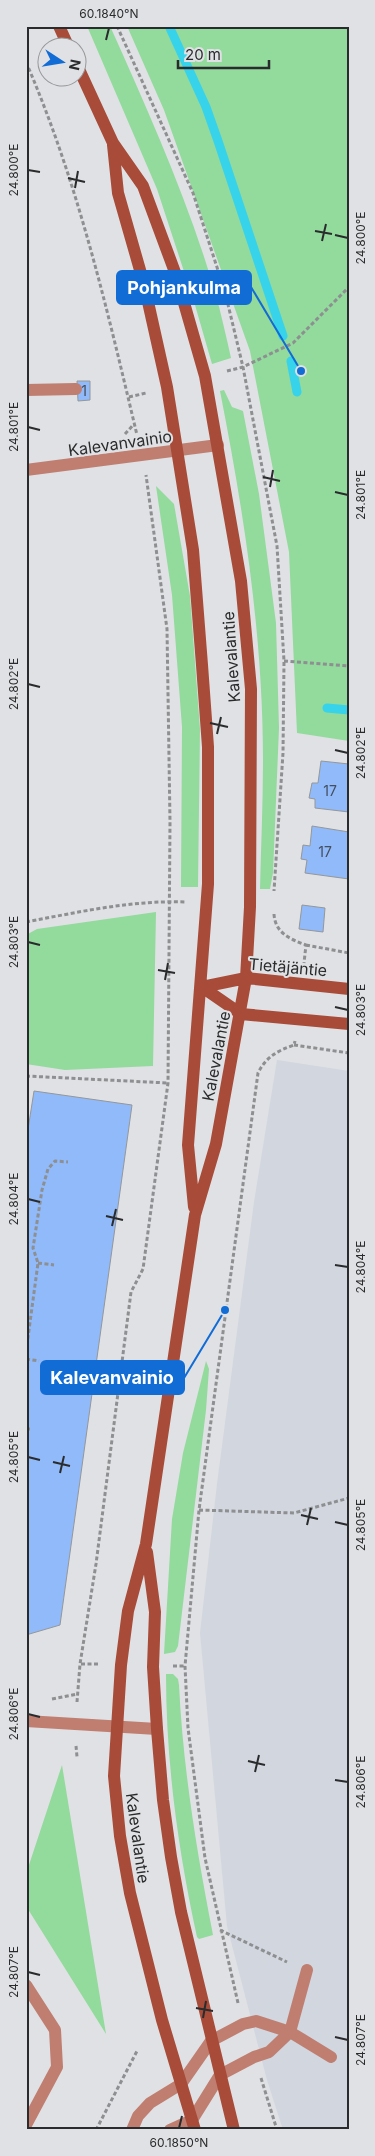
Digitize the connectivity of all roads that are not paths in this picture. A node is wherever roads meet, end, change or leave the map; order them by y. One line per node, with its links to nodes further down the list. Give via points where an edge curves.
1 (59, 26): 2 (main road)
2 (64, 38)
3 (88, 88): 4 (main road, Kalevalantie)
4 (113, 143): 7 (main road, Kalevalantie, via 143,186 176,275 205,376); 8 (main road, Kalevalantie, via 118,193 144,284)
5 (76, 389): 6 (street)
6 (26, 390)
7 (218, 445): 8 (street, Kalevanvainio); 10 (main road, Kalevalantie, via 241,581 251,690 250,906)
8 (178, 452): 9 (street, Kalevanvainio); 11 (main road, Kalevalantie, via 193,550 208,747 208,884)
9 (26, 470)
10 (246, 978): 11 (main road, Tietäjäntie); 12 (main road, Tietäjäntie); 13 (main road, Kalevalantie)
11 (202, 987): 13 (main road); 15 (main road, Kalevalantie, via 188,1145)
12 (349, 989)
13 (241, 1014): 14 (main road); 15 (main road, Kalevalantie, via 216,1144)
14 (349, 1024)
15 (194, 1215): 16 (main road, Kalevalantie)
16 (146, 1544): 18 (main road, Kalevalantie, via 128,1611 120,1665); 19 (main road, Kalevalantie, via 154,1612)
17 (26, 1721): 18 (street)
18 (117, 1726): 19 (street); 26 (main road, Kalevalantie, via 114,1776 130,1893)
19 (156, 1729): 23 (main road, Kalevalantie, via 164,1810 181,1912)
20 (307, 1970): 22 (street)
21 (26, 1984): 27 (street, via 55,2030 57,2067)
22 (290, 2032): 23 (street, via 256,2021 243,2024); 24 (street); 25 (street, via 269,2052)
23 (211, 2041): 25 (main road, Kalevalantie); 26 (street)
24 (331, 2057)
25 (220, 2075): 28 (street); 31 (main road, Kalevalantie)
26 (181, 2084): 28 (main road, Kalevalantie); 29 (street, via 150,2103 138,2116)
27 (26, 2125)
28 (193, 2125): 30 (street)
29 (132, 2130)
30 (170, 2130)
31 (234, 2130)

